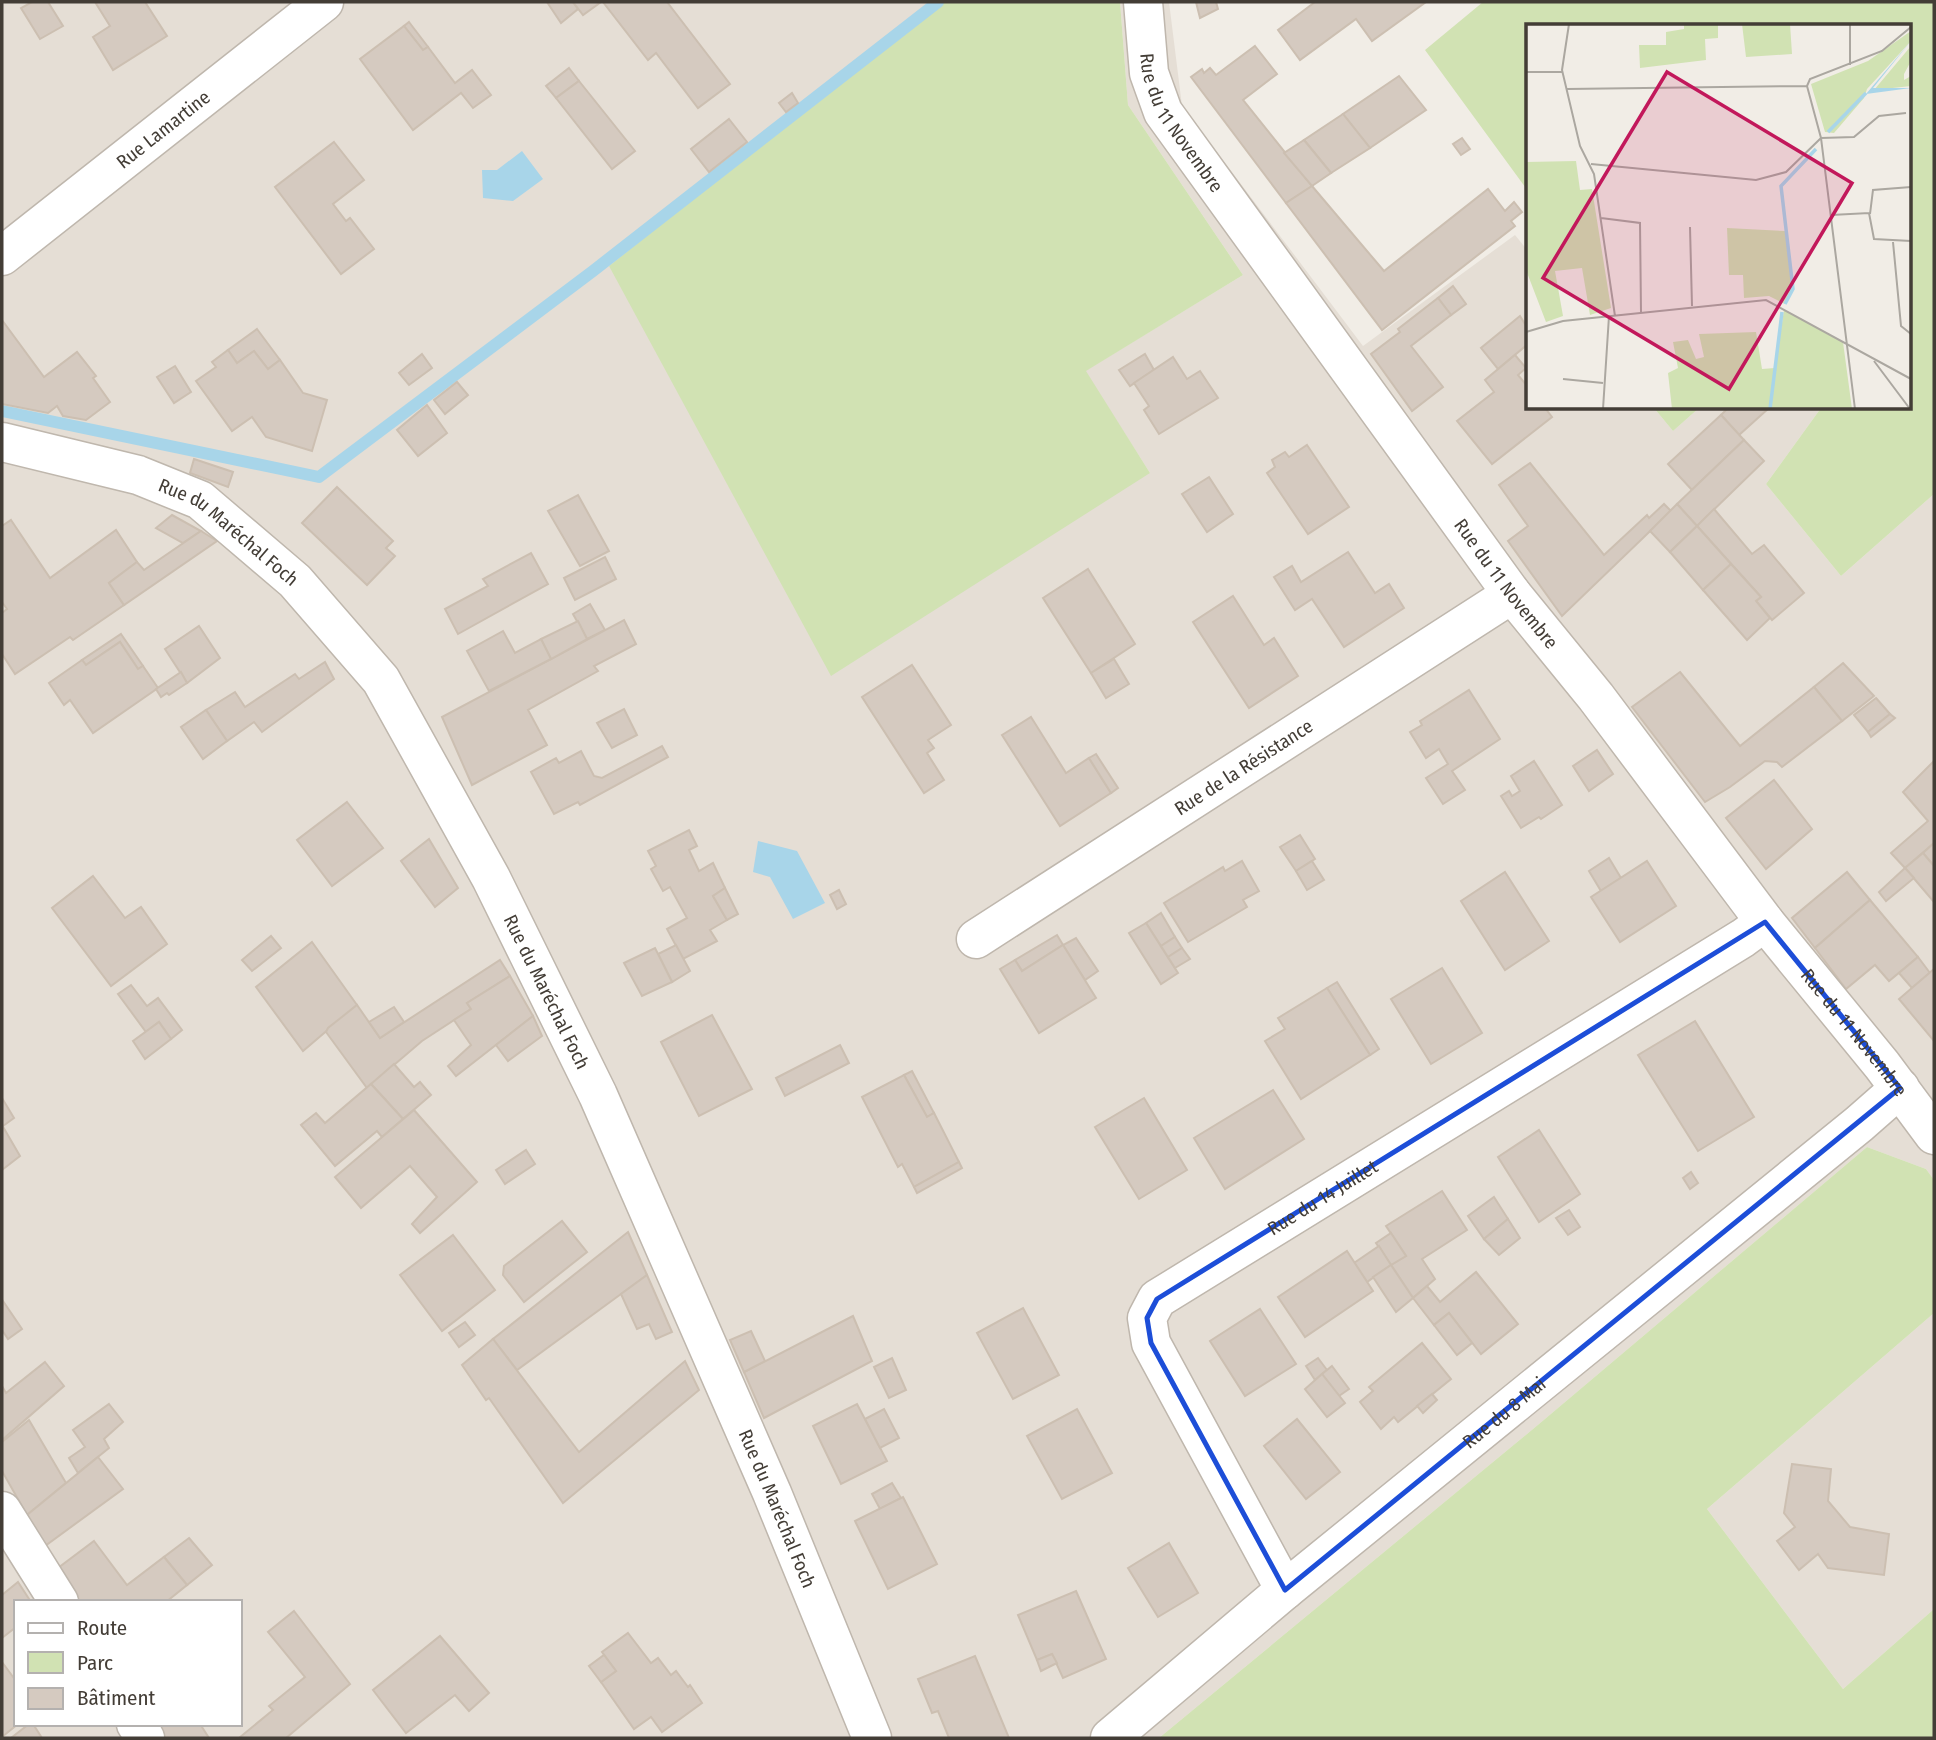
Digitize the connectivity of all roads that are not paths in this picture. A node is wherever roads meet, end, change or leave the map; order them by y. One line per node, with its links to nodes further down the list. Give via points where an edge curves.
1 (1143, 2): 5 (street, Rue du 11 Novembre, via 1149,73 1163,112)
2 (311, 6): 3 (street, Rue Lamartine)
3 (2, 256)
4 (2, 442): 13 (street, Rue du Maréchal Foch, via 138,475 200,500 295,581 381,680 491,878 598,1096 772,1493)
5 (1513, 594): 6 (street, Rue du 11 Novembre); 7 (street, Rue de la Résistance)
6 (1765, 922): 8 (street, Rue du 11 Novembre); 11 (street, Rue du 14 Juillet, via 1157,1299 1147,1318 1151,1343)
7 (976, 939)
8 (1900, 1088): 9 (street, Rue du 11 Novembre); 11 (street, Rue du 8 Mai)
9 (1932, 1129)
10 (2, 1511): 12 (street)
11 (1285, 1590): 14 (street, Rue du 8 Mai)
12 (58, 1600)
13 (872, 1738)
14 (1110, 1738)

